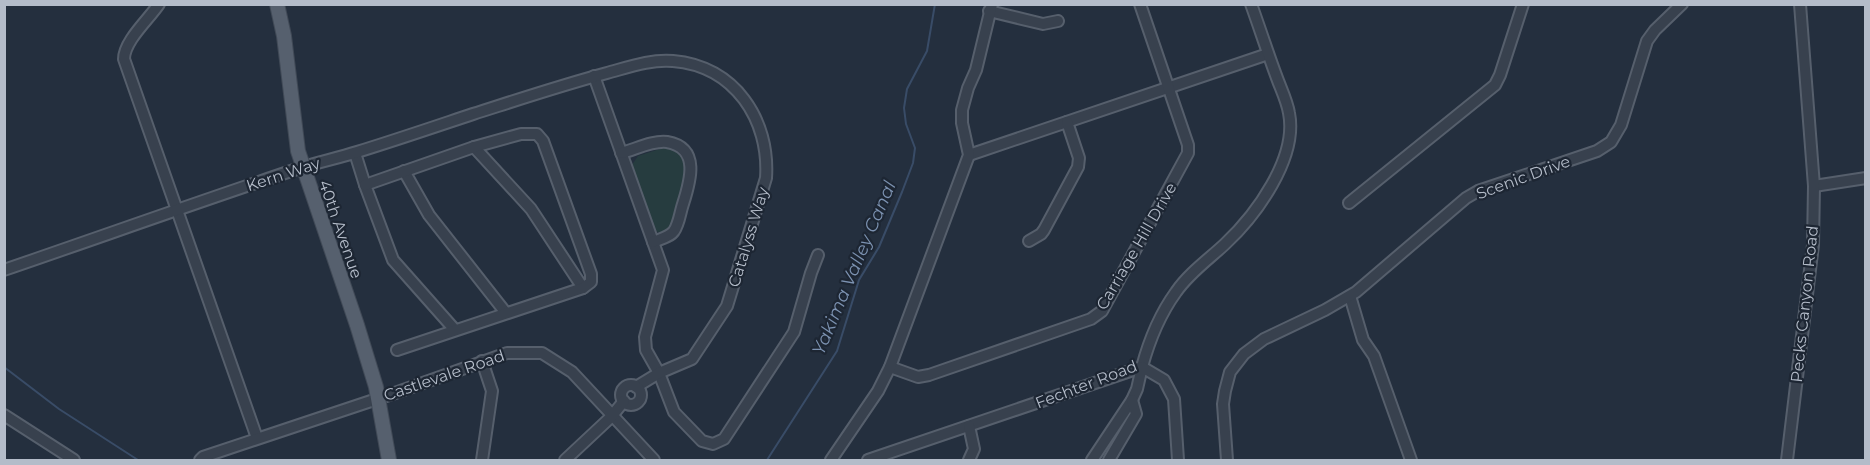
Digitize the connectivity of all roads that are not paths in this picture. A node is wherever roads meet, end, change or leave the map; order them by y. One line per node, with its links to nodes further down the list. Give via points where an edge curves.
1 (159, 4): 25 (street, via 128,44 124,59)
2 (277, 4): 19 (main road, 40th Avenue)
3 (1140, 4): 13 (street, Carriage Hill Drive)
4 (1251, 4): 10 (street, Fechter Road)
5 (1523, 4): 24 (street, via 1495,85)
6 (1683, 4): 31 (street, Scenic Drive, via 1647,41 1621,125 1611,142 1597,151 1466,198)
7 (1800, 4): 23 (street, Pecks Canyon Road)
8 (990, 8): 9 (street, via 1043,24); 18 (street, via 962,110)
9 (1058, 21)
10 (1268, 54): 13 (street); 37 (street, Fechter Road, via 1289,113 1290,140 1280,168 1263,198 1227,242 1177,290 1158,323)
11 (594, 76): 12 (street, Catalyss Way); 17 (street); 38 (street, Catalyss Way, via 658,60 709,70 731,85 750,108 765,143 764,189 727,306 697,354 684,364)
12 (563, 85): 16 (street, Kern Way)
13 (1169, 87): 14 (street); 36 (street, Carriage Hill Drive, via 1188,153 1102,311 1091,319 929,375 918,377)
14 (1067, 122): 18 (street); 26 (street, via 1077,150 1078,167 1044,230)
15 (474, 147): 20 (street); 30 (street, via 531,209); 30 (street, via 521,134 537,134 543,141 591,274 591,282)
16 (355, 153): 19 (street, Kern Way); 22 (street)
17 (621, 153): 27 (street); 27 (street, via 664,141 688,158 691,178 676,226 670,236)
18 (969, 155): 36 (street)
19 (302, 167): 25 (street, Kern Way); 39 (main road, 40th Avenue)
20 (404, 171): 22 (street); 32 (street, via 429,215)
21 (1866, 178): 23 (street)
22 (365, 185): 33 (street, via 393,260)
23 (1814, 186): 59 (street, Pecks Canyon Road, via 1813,245)
24 (1349, 203)
25 (178, 210): 29 (street, Kern Way); 44 (street)
26 (1029, 241)
27 (653, 242): 38 (street, via 663,270 645,343 651,363)
28 (818, 255): 38 (street, via 794,332 724,439 707,443 674,412)
29 (4, 270)
30 (583, 288): 32 (street)
31 (1350, 296): 57 (street, Scenic Drive, via 1258,344 1230,372 1223,404); 58 (street, via 1363,340 1374,356)
32 (506, 313): 33 (street)
33 (455, 330): 34 (street)
34 (397, 350)
35 (482, 361): 39 (street, Castlevale Road); 42 (street, Castlevale Road, via 507,353 542,353 572,372); 48 (street, via 492,392)
36 (890, 367): 51 (street)
37 (1142, 367): 40 (street); 43 (street, Fechter Road); 56 (street, via 1164,380 1174,399)
38 (659, 373): 42 (street, Catalyss Way, via 636,387 640,392 638,401 624,401)
39 (379, 398): 44 (street, Castlevale Road); 47 (main road, 40th Avenue)
40 (1132, 400): 54 (street); 55 (street, via 1136,414)
41 (4, 415): 45 (street)
42 (611, 417): 49 (street, Catalyss Way); 50 (street, Castlevale Road)
43 (969, 426): 52 (street, Fechter Road); 53 (street, via 974,449)
44 (257, 438): 46 (street, Castlevale Road)
45 (74, 460)
46 (200, 460)
47 (389, 460)
48 (482, 460)
49 (565, 460)
50 (654, 460)
51 (831, 460)
52 (868, 460)
53 (969, 460)
54 (1092, 460)
55 (1109, 460)
56 (1178, 460)
57 (1227, 460)
58 (1412, 460)
59 (1787, 460)

